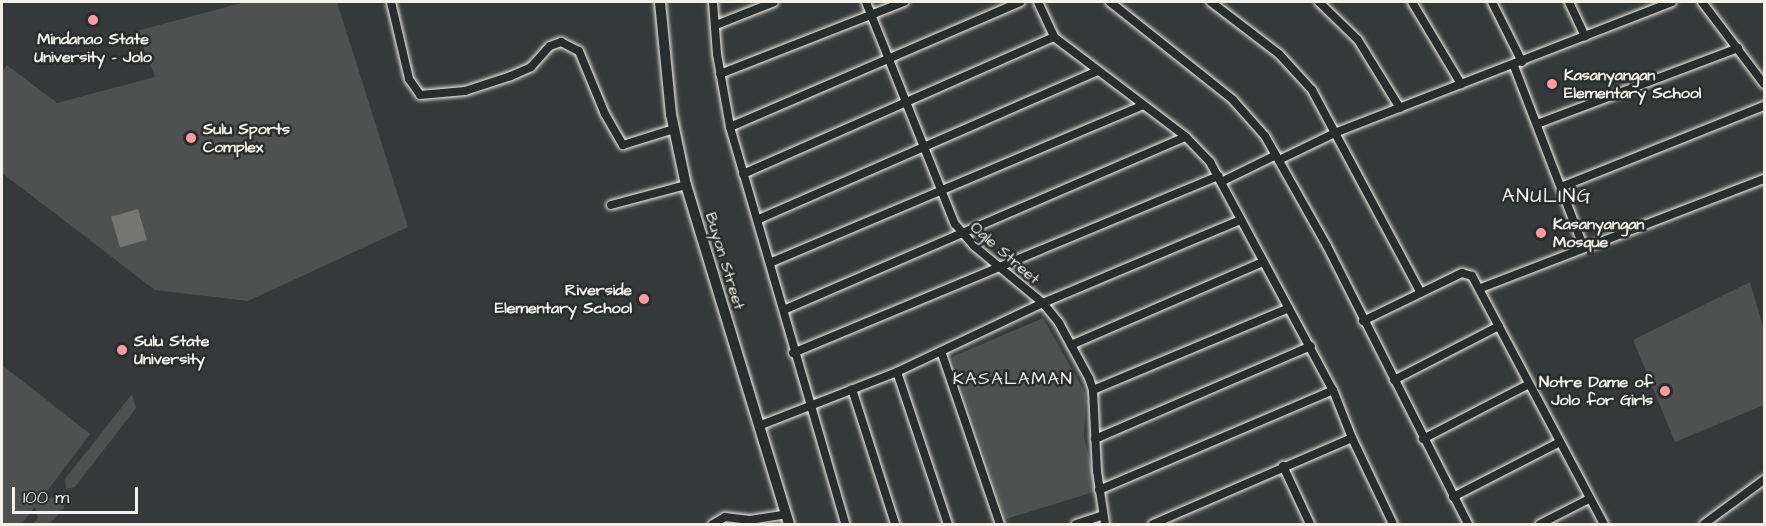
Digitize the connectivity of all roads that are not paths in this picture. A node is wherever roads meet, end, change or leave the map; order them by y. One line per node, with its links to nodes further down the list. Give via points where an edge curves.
1 (391, 2): 34 (street, via 408,79 420,95 465,91 511,76 531,67 550,46 561,42 579,51 605,114 623,145)
2 (660, 2): 34 (main road, Buyon Street)
3 (713, 2): 18 (street)
4 (774, 2): 18 (street)
5 (866, 2): 17 (street, Ogle Street)
6 (904, 2): 17 (street)
7 (1020, 2): 22 (street)
8 (1038, 2): 19 (street)
9 (1110, 2): 38 (street, via 1233,100 1255,122)
10 (1211, 2): 35 (street, via 1263,40 1304,79)
11 (1319, 2): 31 (street, via 1358,40)
12 (1412, 2): 26 (street)
13 (1492, 2): 23 (street)
14 (1569, 2): 20 (street)
15 (1672, 2): 20 (street)
16 (1702, 2): 21 (street)
17 (872, 16): 22 (street, Ogle Street); 25 (street)
18 (716, 25): 25 (street)
19 (1054, 37): 24 (street); 28 (street)
20 (1585, 38): 23 (street)
21 (1738, 48): 27 (street); 32 (street)
22 (886, 57): 28 (street, Ogle Street); 33 (street)
23 (1518, 64): 26 (street); 32 (street)
24 (1098, 72): 29 (street); 37 (street)
25 (720, 74): 33 (street)
26 (1461, 84): 31 (street)
27 (1764, 84)
28 (905, 101): 37 (street, Ogle Street); 39 (street)
29 (1143, 105): 36 (street); 44 (street)
30 (1764, 106): 43 (street)
31 (1400, 108): 35 (street)
32 (1537, 124): 43 (street)
33 (730, 127): 39 (street)
34 (674, 129): 42 (main road, Buyon Street)
35 (1337, 132): 38 (street); 54 (street)
36 (1186, 136): 40 (street); 48 (street)
37 (924, 144): 44 (street, Ogle Street); 46 (street)
38 (1277, 157): 40 (street); 58 (street, via 1328,246)
39 (743, 174): 46 (street)
40 (1220, 179): 47 (street); 52 (street)
41 (1764, 179): 49 (street)
42 (686, 185): 45 (street); 71 (main road, Buyon Street)
43 (1561, 187): 49 (street)
44 (941, 188): 48 (street, Ogle Street); 50 (street)
45 (611, 205)
46 (759, 219): 50 (street)
47 (1240, 220): 51 (street); 55 (street)
48 (962, 235): 52 (street, Ogle Street); 57 (street)
49 (1584, 248): 53 (street)
50 (772, 262): 57 (street)
51 (1263, 262): 56 (street); 60 (street)
52 (1002, 269): 55 (street, Ogle Street); 63 (street)
53 (1480, 288): 54 (street, via 1464,272); 59 (street)
54 (1421, 293): 58 (street)
55 (1043, 303): 60 (street, Ogle Street); 62 (street)
56 (1289, 308): 61 (street); 68 (street)
57 (786, 309): 63 (street)
58 (1363, 321): 65 (street)
59 (1499, 326): 65 (street); 66 (street)
60 (1071, 345): 68 (street, Ogle Street)
61 (1311, 346): 69 (street); 73 (street)
62 (941, 351): 64 (street); 87 (street)
63 (793, 353): 70 (street)
64 (897, 372): 67 (street); 86 (street)
65 (1394, 380): 74 (street)
66 (1529, 384): 74 (street); 75 (street)
67 (852, 389): 70 (street); 85 (street)
68 (1093, 390): 73 (street, Ogle Street)
69 (1333, 390): 72 (street); 78 (street)
70 (810, 406): 71 (street); 84 (street)
71 (762, 425): 82 (main road, Buyon Street)
72 (1352, 438): 76 (street); 92 (street)
73 (1095, 439): 78 (street, Ogle Street)
74 (1423, 439): 79 (street)
75 (1560, 442): 79 (street); 80 (street)
76 (1283, 466): 90 (street); 91 (street)
77 (1764, 480): 96 (street)
78 (1099, 490): 81 (street, Ogle Street)
79 (1453, 497): 93 (street)
80 (1589, 498): 94 (street); 95 (street)
81 (1103, 515): 88 (street); 89 (street, Ogle Street)
82 (788, 519): 83 (street, via 725,517)
83 (713, 525)
84 (845, 525)
85 (895, 525)
86 (948, 525)
87 (1000, 525)
88 (1076, 525)
89 (1105, 525)
90 (1153, 525)
91 (1310, 525)
92 (1393, 525)
93 (1468, 525)
94 (1540, 525)
95 (1604, 525)
96 (1704, 525)

